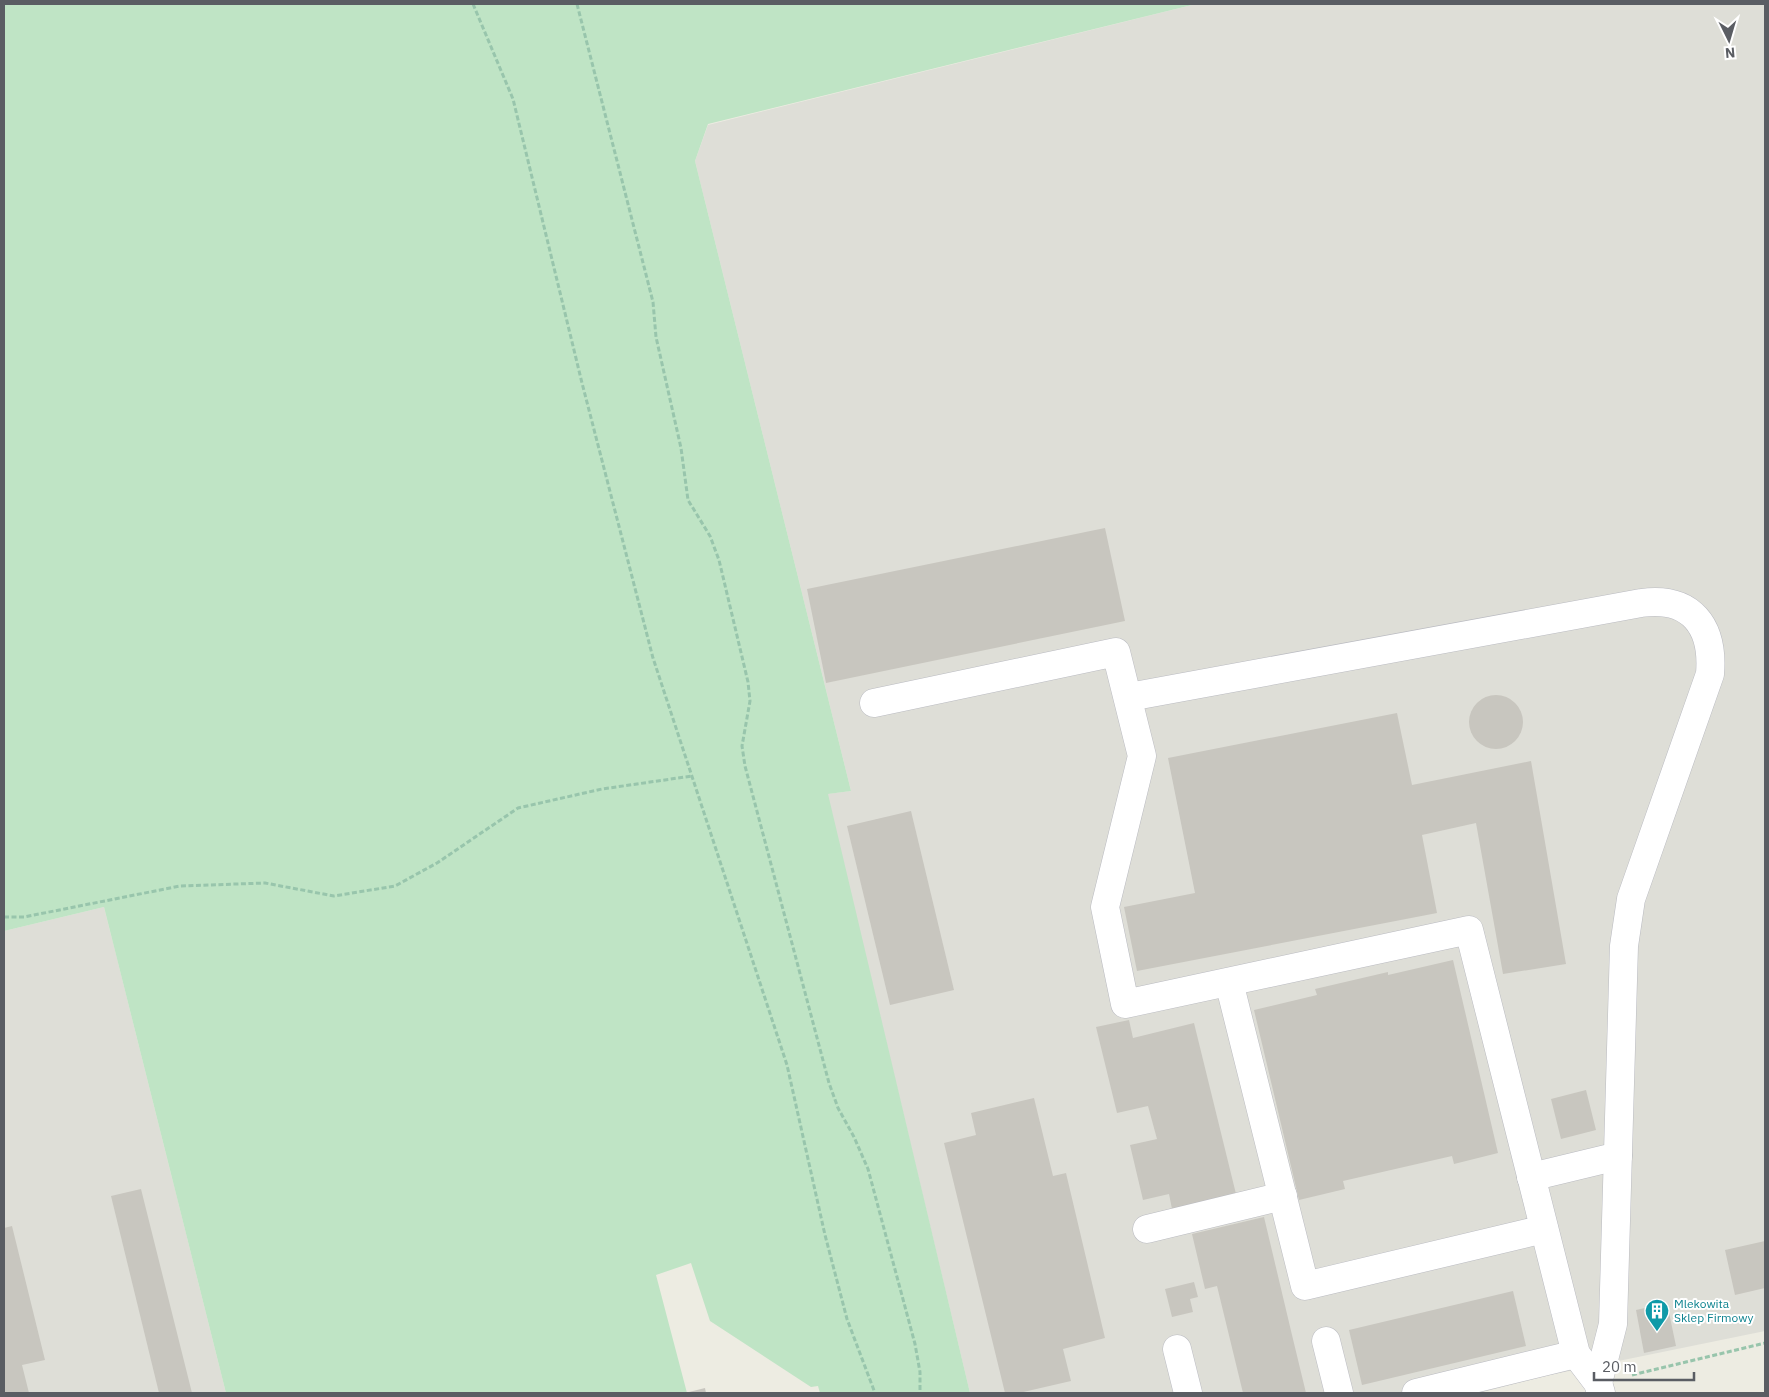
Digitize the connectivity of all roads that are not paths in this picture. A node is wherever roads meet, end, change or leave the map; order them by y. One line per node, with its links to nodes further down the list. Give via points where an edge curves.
1 (1129, 697): 2 (lane, via 1116,652); 3 (lane, via 1142,756 1105,907 1125,1004); 4 (lane, via 1641,602 1668,602 1690,612 1701,624 1709,644 1710,674 1631,898 1624,946)
2 (874, 703)
3 (1229, 982): 5 (lane, via 1469,930); 6 (lane)
4 (1618, 1156): 5 (lane); 12 (lane, via 1613,1324)
5 (1531, 1177): 8 (lane)
6 (1283, 1196): 7 (lane); 8 (lane, via 1305,1286)
7 (1147, 1229)
8 (1544, 1229): 11 (lane)
9 (1326, 1341): 14 (lane)
10 (1177, 1348): 13 (lane)
11 (1576, 1354): 12 (lane); 15 (lane)
12 (1600, 1388)
13 (1188, 1393)
14 (1339, 1393)
15 (1416, 1393)

